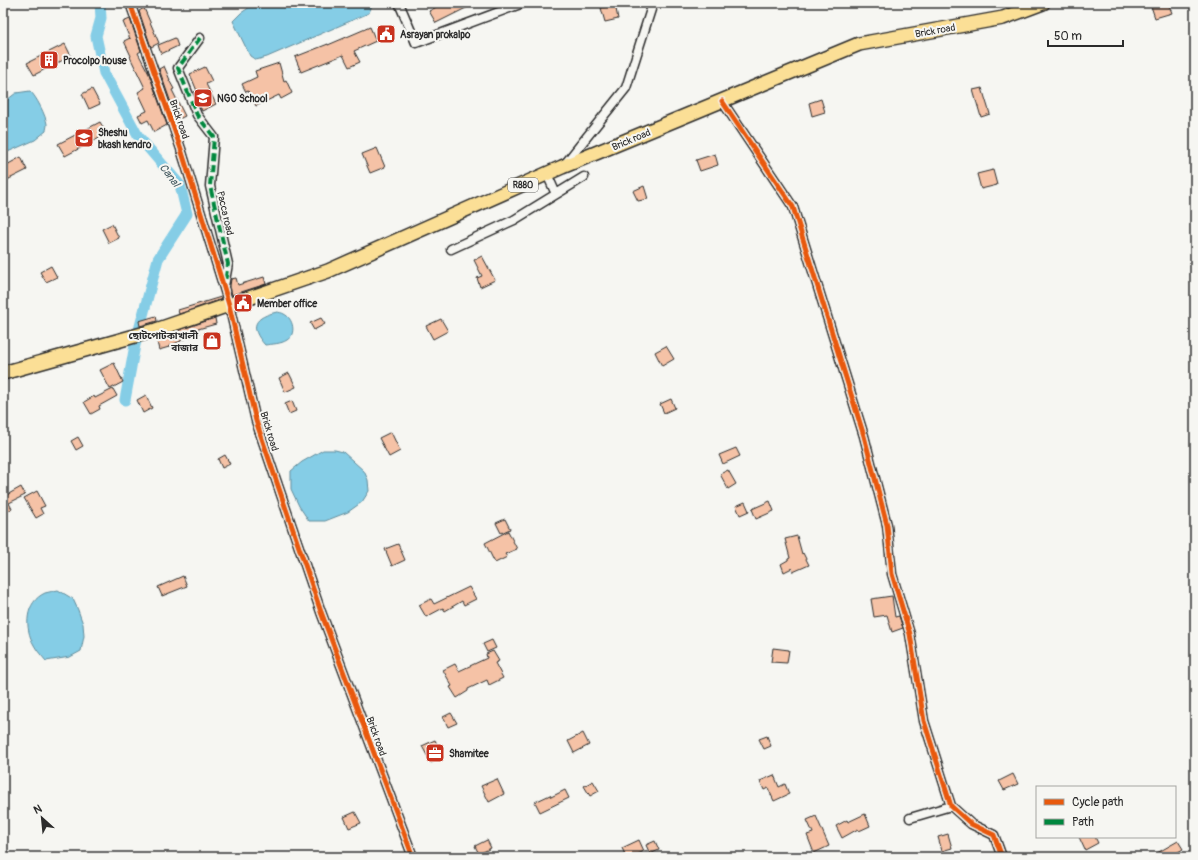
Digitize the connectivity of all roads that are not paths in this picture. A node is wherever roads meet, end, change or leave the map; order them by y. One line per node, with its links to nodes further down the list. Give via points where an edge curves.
1 (130, 3): 13 (street, Brick road, via 181,149)
2 (399, 3): 3 (street, via 416,43)
3 (523, 3)
4 (653, 3): 8 (street, via 626,88)
5 (1042, 3): 7 (main road, Brick road / R880, via 1003,18 859,44)
6 (200, 38): 13 (street, Pacca road, via 178,68 197,115 214,137 210,186 228,264)
7 (722, 101): 8 (main road, Brick road / R880); 16 (street, via 793,206 864,436 887,525 892,574 910,634 924,721)
8 (562, 167): 9 (main road, Brick road / R880)
9 (547, 174): 11 (street); 14 (main road, Brick road / R880, via 328,272)
10 (584, 177): 11 (street)
11 (556, 194): 12 (street, via 514,220)
12 (451, 249)
13 (224, 288): 14 (street, Brick road)
14 (229, 305): 15 (main road, Brick road / R880, via 156,330); 18 (street, Brick road, via 256,421 321,612)
15 (3, 373)
16 (952, 806): 17 (street); 19 (street, via 971,824 994,835)
17 (910, 818)
18 (413, 857)
19 (1002, 857)

